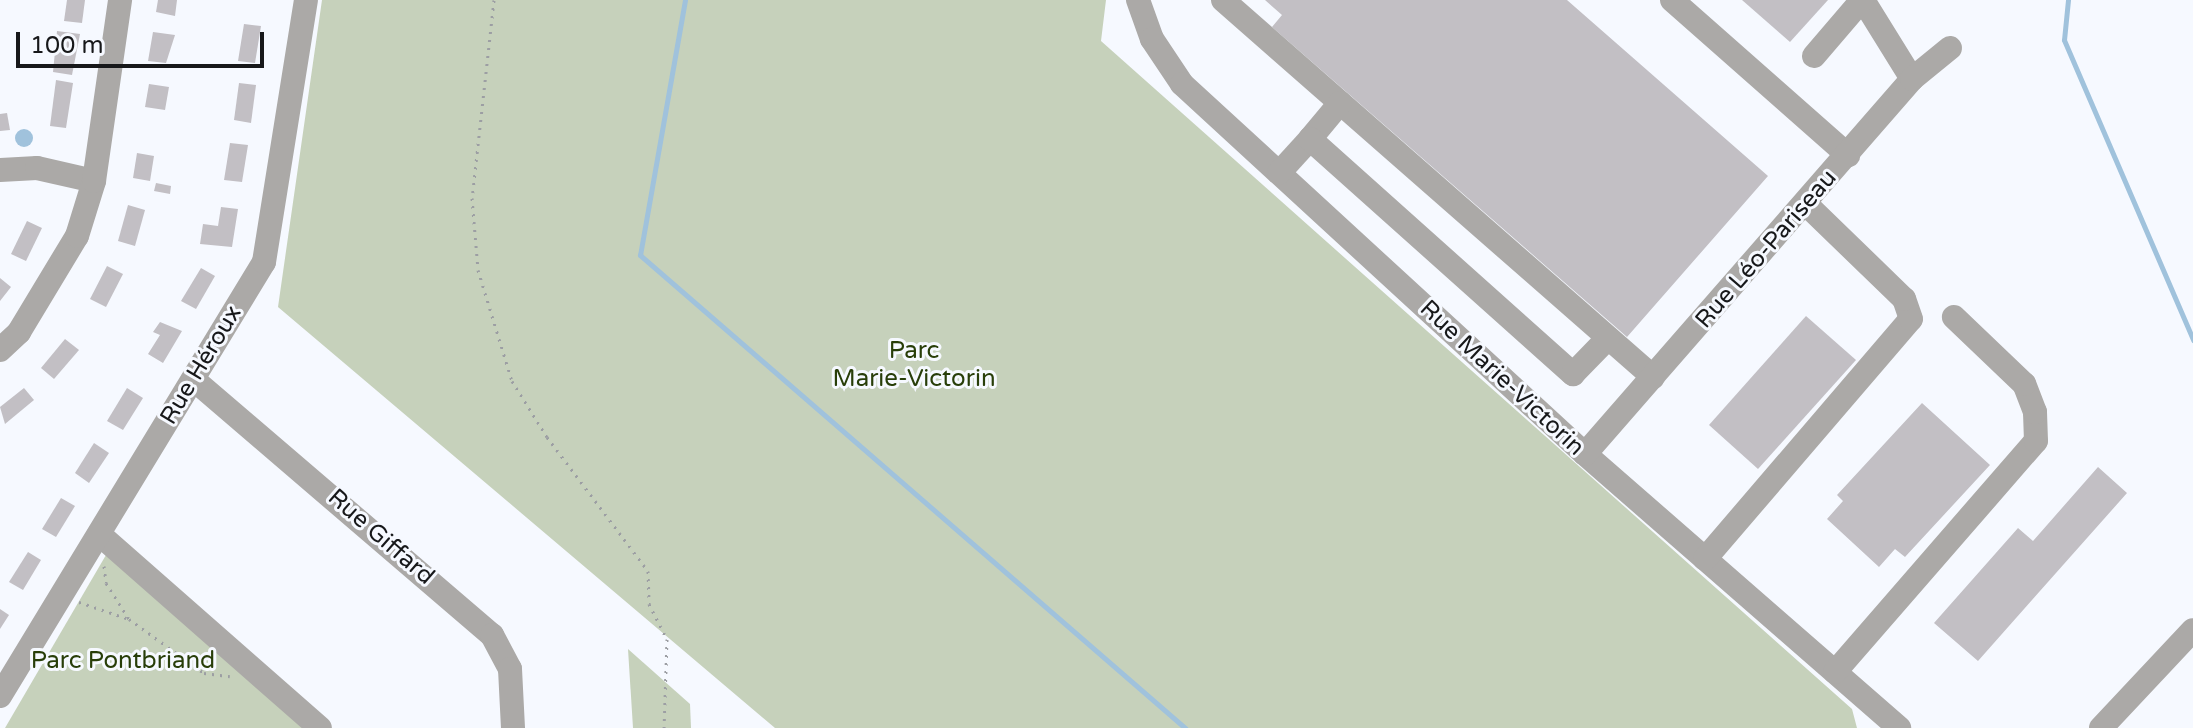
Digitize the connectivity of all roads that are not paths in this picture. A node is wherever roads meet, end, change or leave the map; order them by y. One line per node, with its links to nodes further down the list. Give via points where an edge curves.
1 (120, 0): 15 (street)
2 (306, 0): 21 (street, Rue Héroux, via 270,247)
3 (1138, 0): 14 (street, Rue Marie-Victorin, via 1152,39 1182,84)
4 (1223, 0): 10 (street)
5 (1672, 0): 12 (street)
6 (1862, 0): 8 (street); 9 (street)
7 (1950, 48): 9 (street, Rue Léo-Pariseau)
8 (1814, 56)
9 (1912, 79): 12 (street, Rue Léo-Pariseau)
10 (1340, 103): 11 (street); 18 (street)
11 (1310, 139): 14 (street); 18 (street, via 1573,374)
12 (1848, 155): 16 (street, Rue Léo-Pariseau)
13 (0, 170): 15 (street, via 37,168)
14 (1279, 173): 22 (street, Rue Marie-Victorin)
15 (94, 181): 19 (street, via 77,236 19,332)
16 (1806, 204): 20 (street, Rue Léo-Pariseau); 24 (street, via 1904,299 1911,319)
17 (1954, 317): 26 (street, via 2024,384 2035,412 2036,441)
18 (1608, 338): 20 (street)
19 (0, 350)
20 (1653, 377): 22 (street, Rue Léo-Pariseau)
21 (193, 379): 23 (street, Rue Héroux); 29 (street, Rue Giffard, via 492,635 510,669)
22 (1585, 454): 24 (street, Rue Marie-Victorin)
23 (99, 534): 27 (street, Rue Héroux); 28 (street)
24 (1705, 559): 26 (street, Rue Marie-Victorin)
25 (2193, 630): 31 (street)
26 (1835, 672): 30 (street, Rue Marie-Victorin)
27 (0, 696)
28 (320, 728)
29 (513, 728)
30 (1899, 728)
31 (2101, 728)

